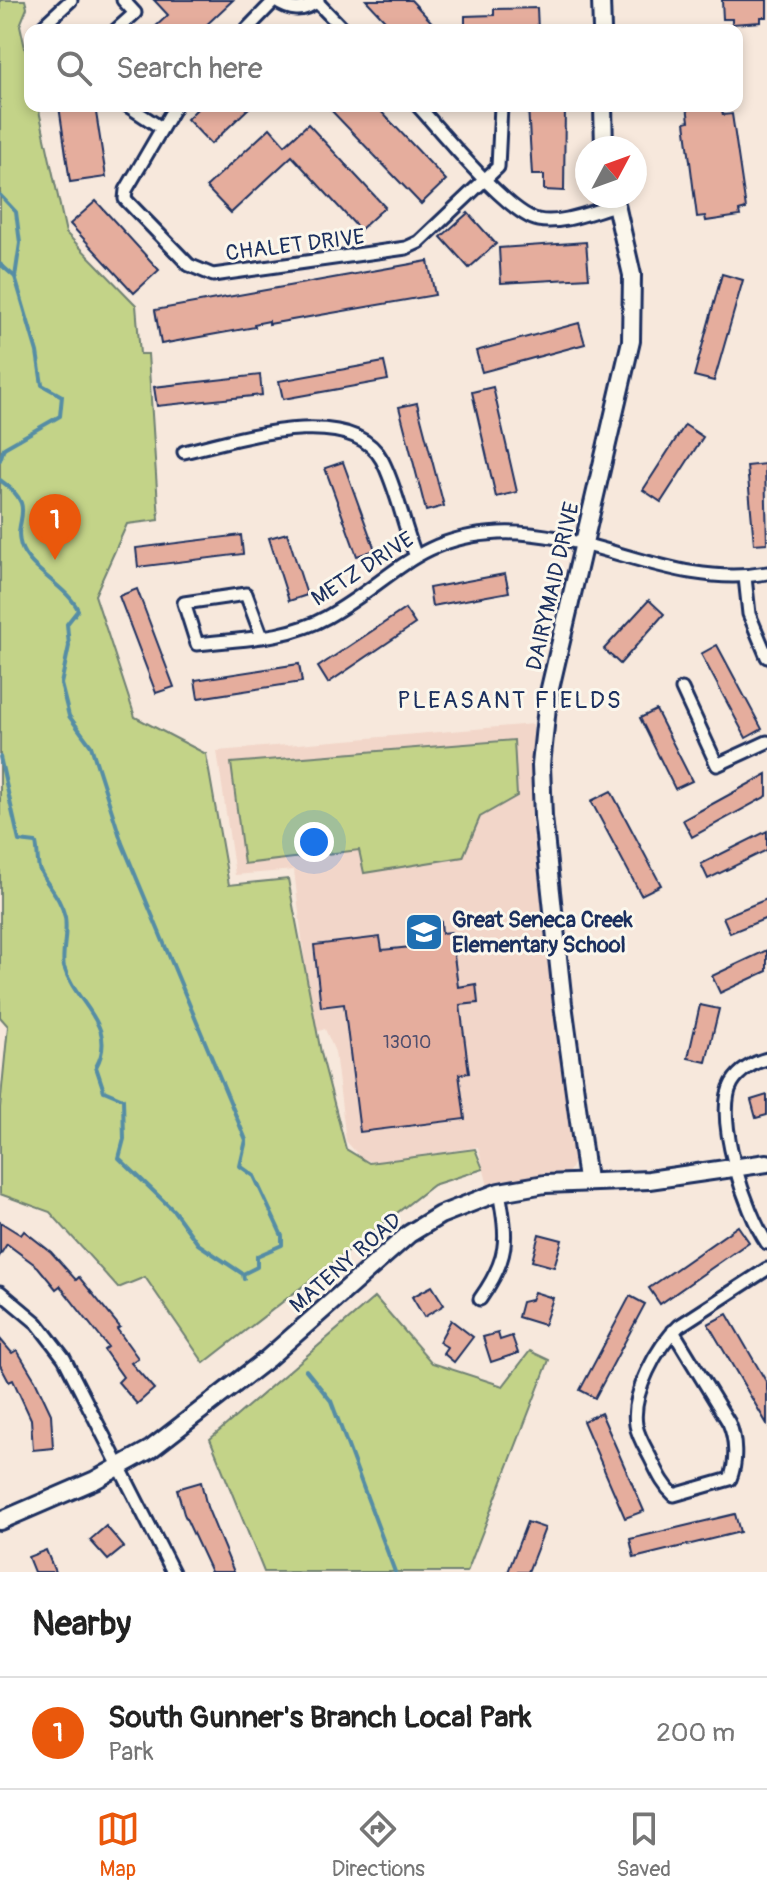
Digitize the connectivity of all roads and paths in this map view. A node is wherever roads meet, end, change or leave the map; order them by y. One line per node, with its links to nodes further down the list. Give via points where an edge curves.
1 (71, 0): 6 (street)
2 (123, 0): 7 (street, via 135,13)
3 (274, 0): 5 (street, via 294,10); 8 (street)
4 (601, 0): 10 (street)
5 (317, 1): 9 (street)
6 (45, 24)
7 (123, 24)
8 (252, 24)
9 (338, 24)
10 (602, 24)
11 (137, 112): 16 (street)
12 (171, 112): 16 (street, CHALET DRIVE)
13 (424, 112): 18 (street)
14 (501, 112): 18 (street, via 498,167)
15 (603, 112): 17 (street)
16 (160, 127): 18 (street, CHALET DRIVE, via 125,199 189,265 213,275 406,248 419,242)
17 (604, 136)
18 (485, 179): 19 (street, via 525,215 539,220)
19 (591, 208)
20 (617, 208): 22 (street, DAIRYMAID DRIVE, via 632,275 631,341)
21 (184, 452): 23 (street, via 256,434 329,429 352,433 381,459)
22 (584, 547): 23 (street, METZ DRIVE, via 542,536 499,533 441,543); 25 (street, METZ DRIVE, via 685,573); 33 (street, DAIRYMAID DRIVE, via 548,697 541,765 563,1004)
23 (415, 554): 26 (street, METZ DRIVE, via 327,617)
24 (767, 573): 25 (street, METZ DRIVE)
25 (745, 577): 27 (street, via 749,614)
26 (262, 637): 26 (street, METZ DRIVE, via 197,644 184,603 246,594)
27 (767, 657)
28 (682, 689): 29 (street, via 717,765)
29 (767, 742)
30 (767, 1059): 32 (street, via 739,1074 731,1085 727,1100)
31 (767, 1163): 32 (street, MATENY ROAD)
32 (735, 1169): 33 (street, MATENY ROAD, via 649,1180); 35 (street, via 747,1208)
33 (587, 1180): 34 (street, MATENY ROAD)
34 (499, 1192): 38 (street, via 504,1256); 40 (street, MATENY ROAD, via 440,1215 409,1234 195,1417)
35 (767, 1243)
36 (767, 1269): 39 (street)
37 (0, 1292): 40 (street, via 37,1323 64,1358)
38 (480, 1299)
39 (673, 1331): 39 (street, via 729,1423 734,1471 719,1485 674,1495 665,1487 636,1425 652,1360)
40 (118, 1467): 41 (street, MATENY ROAD); 42 (street)
41 (0, 1521)
42 (173, 1572)

